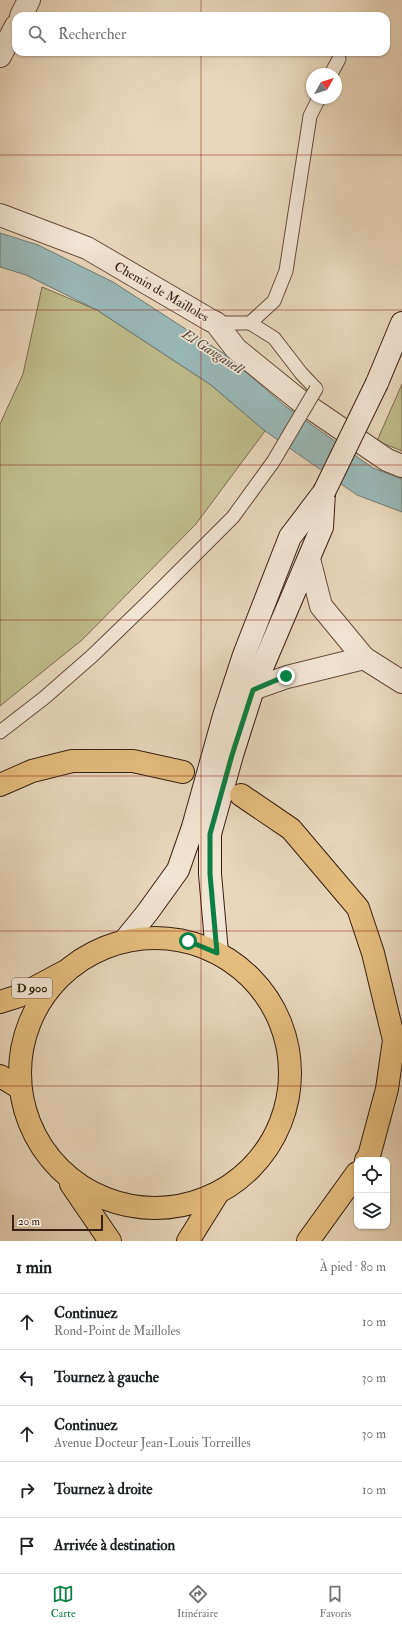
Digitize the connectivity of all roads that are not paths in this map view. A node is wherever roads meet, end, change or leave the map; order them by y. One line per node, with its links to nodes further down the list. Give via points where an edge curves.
1 (29, 0): 2 (main road)
2 (23, 12)
3 (12, 34): 4 (main road)
4 (0, 56)
5 (338, 59): 6 (lane)
6 (334, 68)
7 (316, 104): 9 (lane, via 310,116 286,271 274,301)
8 (0, 215): 10 (main road, Chemin de Mailloles, via 87,248)
9 (250, 322): 10 (lane); 18 (lane, bridge, via 274,338 316,389 273,462 233,518 155,596 86,662)
10 (216, 323): 12 (main road, Chemin de Mailloles, via 236,349 299,400 387,460)
11 (402, 323): 13 (main road, bridge, via 377,383)
12 (402, 466)
13 (324, 492): 14 (main road, via 322,527); 22 (main road, via 290,537 244,655 224,716)
14 (309, 559): 15 (main road, via 321,606); 17 (main road)
15 (364, 658): 16 (main road); 17 (main road, via 286,676)
16 (402, 682)
17 (253, 690): 22 (main road, via 232,755)
18 (0, 732)
19 (183, 772): 20 (main road, via 133,761 72,761 32,771)
20 (0, 785)
21 (241, 795): 29 (main road, via 291,829 358,908 373,953 394,1040 387,1089)
22 (202, 830): 23 (main road, via 178,870); 24 (main road, via 210,874)
23 (125, 940): 24 (main road, via 157,937 188,941); 25 (main road, via 92,952)
24 (217, 953): 32 (main road, via 254,980 268,998 279,1018 290,1062 286,1107 272,1142 254,1166)
25 (64, 972): 26 (main road, D 900, via 19,996); 28 (main road, via 46,991 33,1013 24,1037)
26 (0, 1002)
27 (0, 1076): 28 (main road)
28 (20, 1088): 30 (main road, via 28,1120 43,1149)
29 (368, 1157)
30 (64, 1173): 32 (main road, via 98,1196 138,1208 179,1207 199,1202); 33 (main road)
31 (354, 1177): 35 (main road)
32 (218, 1193): 34 (main road)
33 (110, 1241)
34 (188, 1241)
35 (308, 1241)

